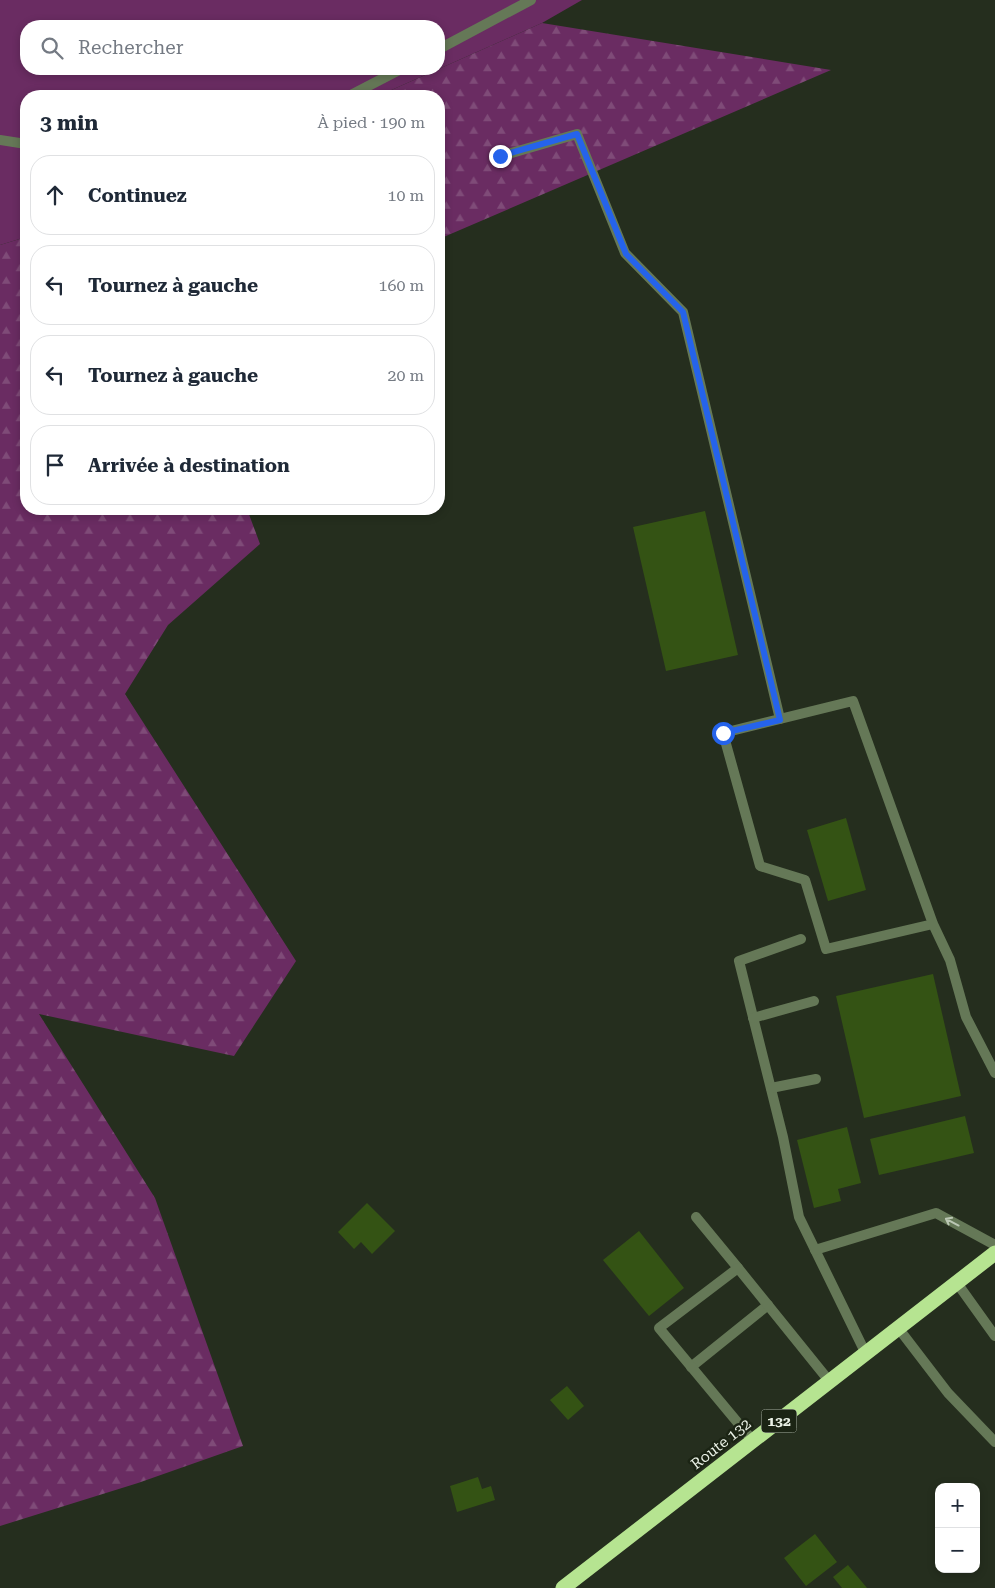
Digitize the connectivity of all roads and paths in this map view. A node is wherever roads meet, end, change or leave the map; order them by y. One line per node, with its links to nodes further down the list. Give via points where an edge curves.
1 (531, 0): 2 (lane)
2 (445, 46)
3 (389, 75): 4 (lane)
4 (361, 90)
5 (0, 140): 6 (lane)
6 (20, 143)
7 (500, 156): 8 (lane, via 577,134 626,254 683,312)
8 (780, 720): 9 (lane, via 853,701); 9 (lane, via 723,733 760,866 805,880 826,949)
9 (933, 924): 13 (lane, via 950,960 966,1017)
10 (801, 939): 12 (lane, via 738,961)
11 (814, 1001): 12 (lane)
12 (753, 1018): 15 (lane)
13 (995, 1073)
14 (816, 1079): 15 (lane)
15 (771, 1088): 18 (lane, via 799,1217)
16 (696, 1217): 20 (lane)
17 (995, 1245): 18 (lane, one-way to 18, via 936,1213)
18 (815, 1250): 25 (lane)
19 (995, 1254): 21 (highway, Route 132 / 132)
20 (738, 1268): 22 (lane); 26 (lane, via 659,1328)
21 (957, 1283): 23 (highway, Route 132 / 132); 24 (lane)
22 (768, 1305): 26 (lane); 27 (lane)
23 (899, 1329): 25 (highway, Route 132 / 132); 29 (lane, via 948,1393)
24 (995, 1336)
25 (866, 1354): 27 (highway, Route 132 / 132)
26 (691, 1367): 28 (lane)
27 (830, 1382): 28 (highway, Route 132 / 132)
28 (753, 1441): 30 (highway, Route 132 / 132)
29 (995, 1442)
30 (563, 1588)

